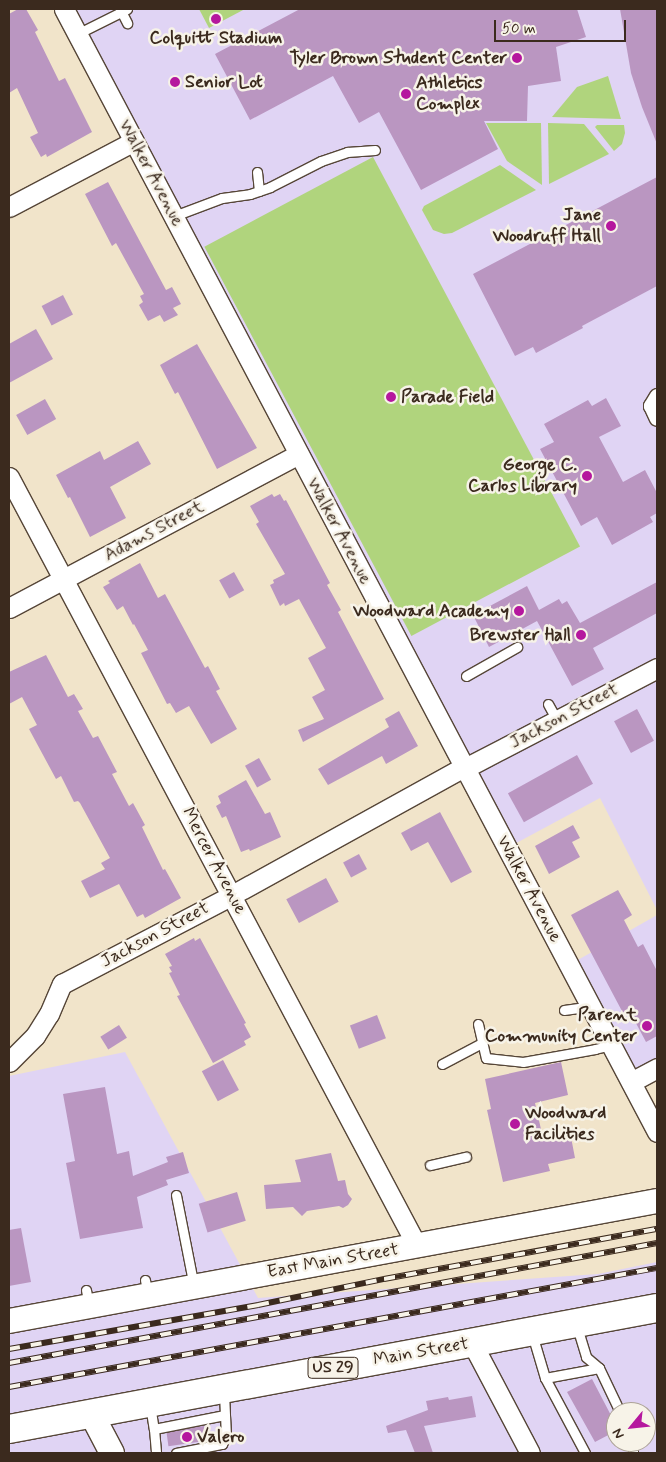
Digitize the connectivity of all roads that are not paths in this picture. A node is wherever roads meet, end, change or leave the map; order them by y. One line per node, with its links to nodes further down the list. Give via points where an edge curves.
1 (64, 9): 4 (street, Walker Avenue)
2 (123, 10): 3 (lane); 4 (lane)
3 (128, 22)
4 (78, 34): 5 (street, Walker Avenue)
5 (134, 141): 9 (street); 10 (street, Walker Avenue)
6 (375, 150): 8 (lane, via 347,152 321,161)
7 (257, 172): 8 (lane)
8 (259, 191): 10 (lane, via 222,198)
9 (9, 207)
10 (174, 216): 13 (street, Walker Avenue)
11 (657, 396): 12 (street, via 652,406)
12 (657, 419)
13 (299, 454): 15 (street, Adams Street); 20 (street, Walker Avenue)
14 (9, 477): 15 (street, Mercer Avenue)
15 (63, 579): 16 (street, Adams Street); 21 (street, Mercer Avenue)
16 (9, 608)
17 (517, 647): 19 (lane)
18 (657, 668): 20 (street, Jackson Street, via 553,712)
19 (466, 676)
20 (468, 766): 21 (street, Jackson Street); 22 (street, Walker Avenue)
21 (232, 895): 27 (street, Jackson Street, via 62,984 35,1036); 36 (street, Mercer Avenue)
22 (591, 1006): 23 (lane); 26 (street, Walker Avenue)
23 (564, 1010)
24 (478, 1024): 25 (lane)
25 (482, 1042): 26 (lane, via 486,1058 523,1062); 28 (lane)
26 (611, 1044): 30 (street, Walker Avenue)
27 (9, 1062)
28 (442, 1064)
29 (657, 1068): 30 (street)
30 (630, 1082): 31 (street, Walker Avenue)
31 (657, 1132)
32 (466, 1157): 33 (lane)
33 (430, 1165)
34 (176, 1195): 37 (lane)
35 (657, 1201): 36 (street, East Main Street)
36 (417, 1246): 37 (street, East Main Street)
37 (194, 1287): 39 (street, East Main Street, via 147,1288 88,1298)
38 (657, 1308): 40 (main road, Main Street / US 29)
39 (9, 1321)
40 (576, 1324): 41 (main road, Main Street / US 29); 43 (lane, via 586,1357)
41 (531, 1332): 42 (main road, Main Street / US 29); 44 (lane)
42 (472, 1343): 46 (main road, Main Street / US 29); 54 (street)
43 (599, 1368): 44 (lane); 47 (lane)
44 (545, 1378): 55 (lane)
45 (150, 1402): 46 (main road, Main Street / US 29); 48 (main road, Main Street / US 29); 50 (lane)
46 (225, 1402): 50 (lane); 53 (lane, via 226,1436 222,1444)
47 (615, 1402)
48 (91, 1413): 49 (main road, Main Street / US 29); 51 (street)
49 (9, 1428)
50 (154, 1429): 52 (lane)
51 (112, 1453)
52 (156, 1453)
53 (176, 1453)
54 (530, 1453)
55 (585, 1453)

